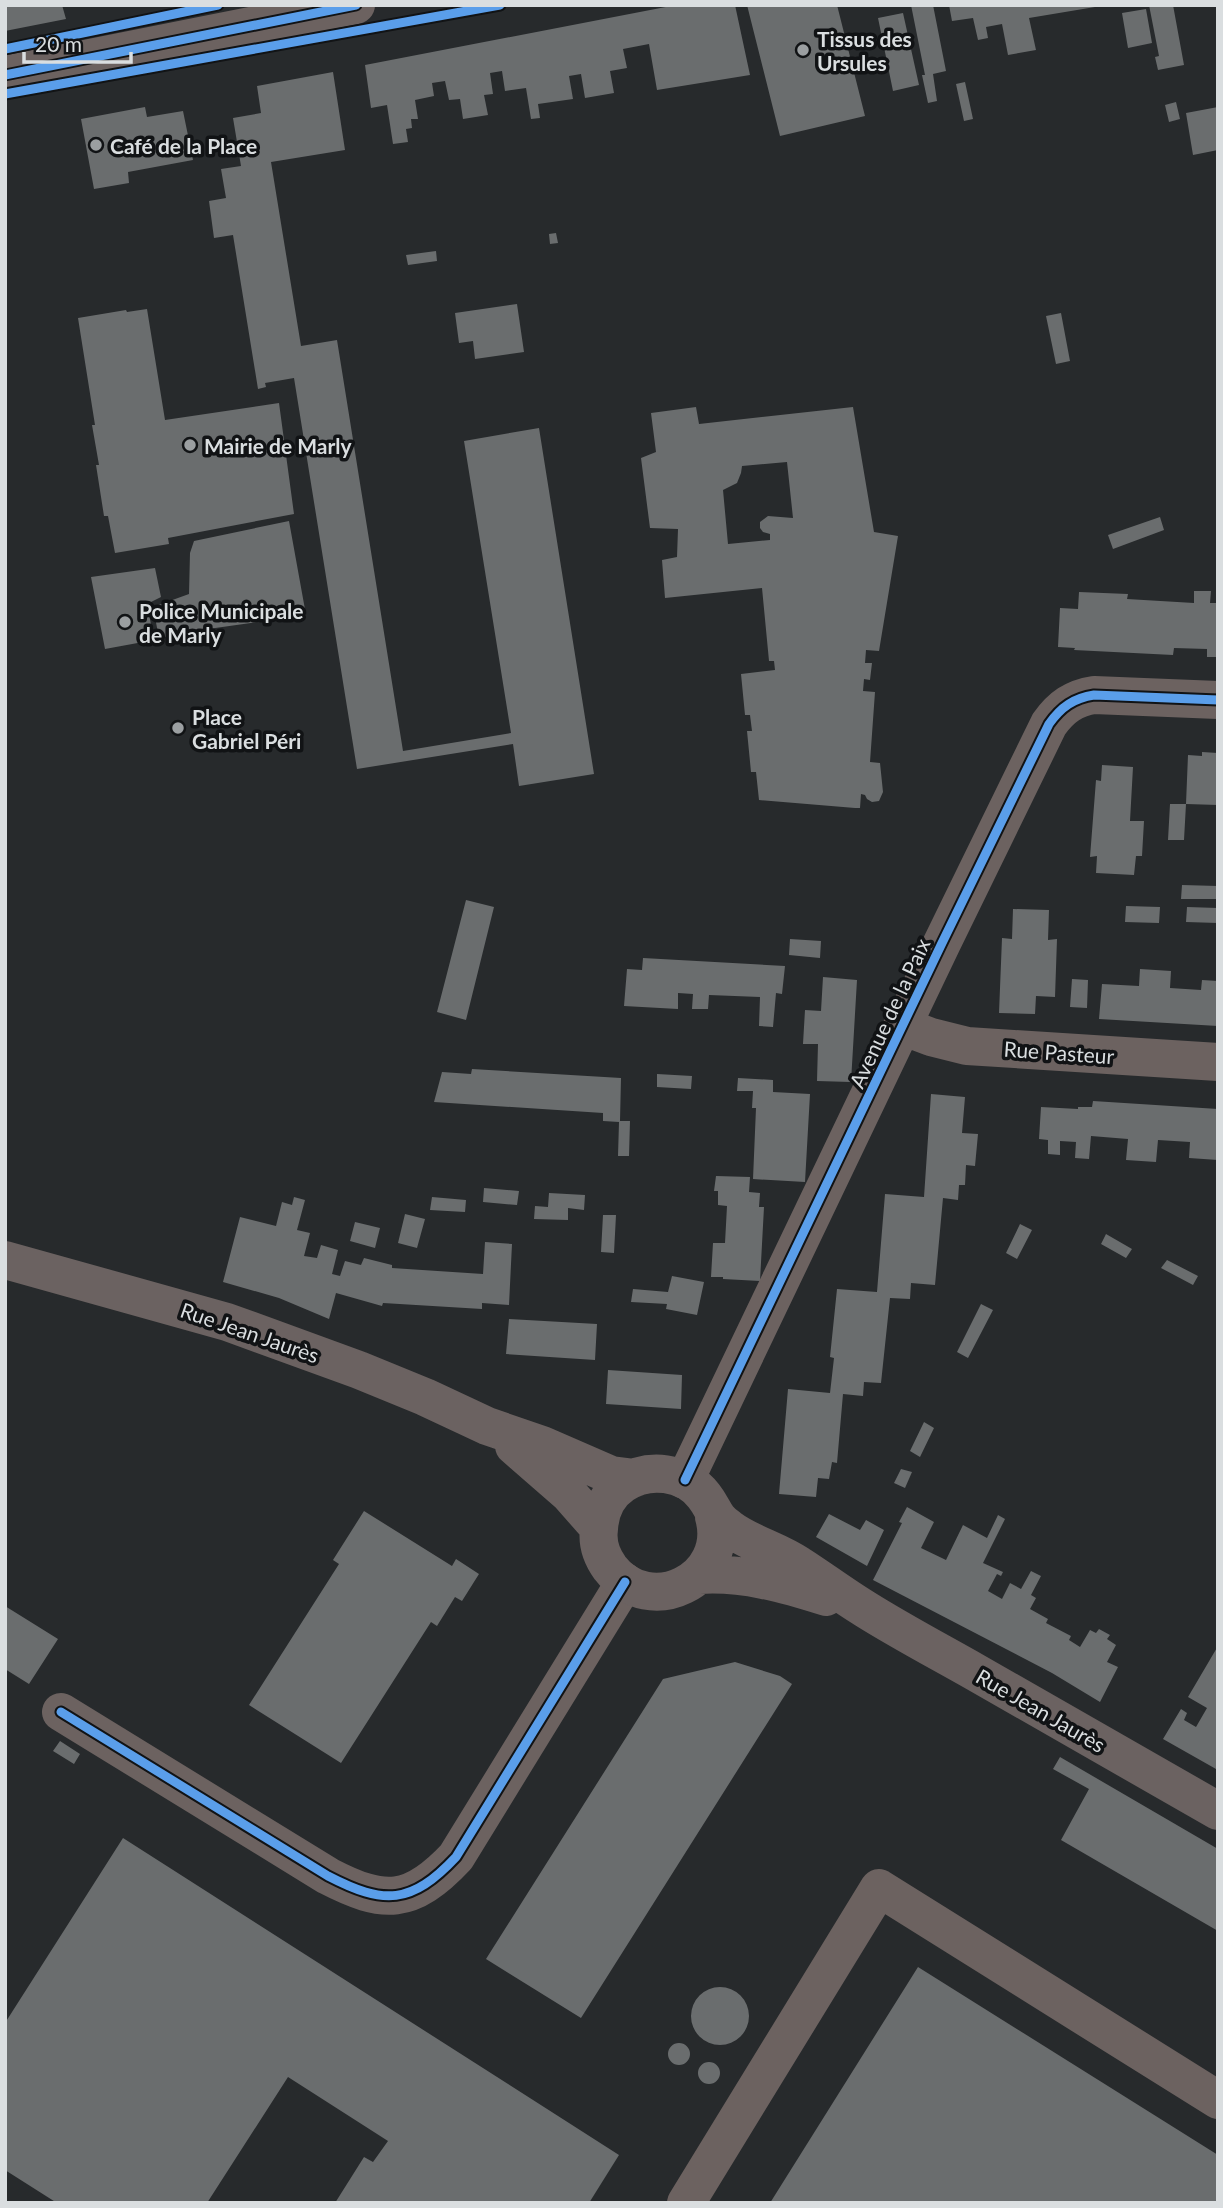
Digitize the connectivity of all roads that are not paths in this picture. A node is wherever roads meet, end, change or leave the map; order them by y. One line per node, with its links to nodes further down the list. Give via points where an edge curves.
1 (355, 5): 2 (street)
2 (5, 75)
3 (1218, 701): 4 (street, Avenue de la Paix, via 1094,695 1057,712)
4 (902, 1026): 5 (street, Rue Pasteur, via 967,1046); 9 (street, Avenue de la Paix)
5 (1218, 1062)
6 (5, 1259): 7 (main road, Rue Jean Jaurès, via 227,1322 359,1370)
7 (487, 1426): 8 (main road, Rue Jean Jaurès, via 611,1475); 11 (main road, Rue Jean Jaurès, via 553,1478)
8 (635, 1478): 9 (main road, Rue Jean Jaurès, via 660,1473); 11 (main road, via 610,1498)
9 (685, 1480): 10 (main road, Rue Jean Jaurès, via 704,1495)
10 (714, 1517): 12 (main road, via 715,1548); 14 (main road, Rue Jean Jaurès)
11 (598, 1528): 13 (main road, Rue Jean Jaurès, via 604,1559)
12 (699, 1574): 13 (main road, Rue Jean Jaurès, via 666,1591 642,1590); 14 (main road, Rue Jean Jaurès, via 771,1581)
13 (625, 1582): 15 (street, via 456,1857 428,1883 404,1894 367,1893 328,1876)
14 (865, 1609): 16 (main road, Rue Jean Jaurès)
15 (61, 1712)
16 (1216, 1806)
17 (1218, 2100): 18 (street, via 879,1888)
18 (686, 2203)

